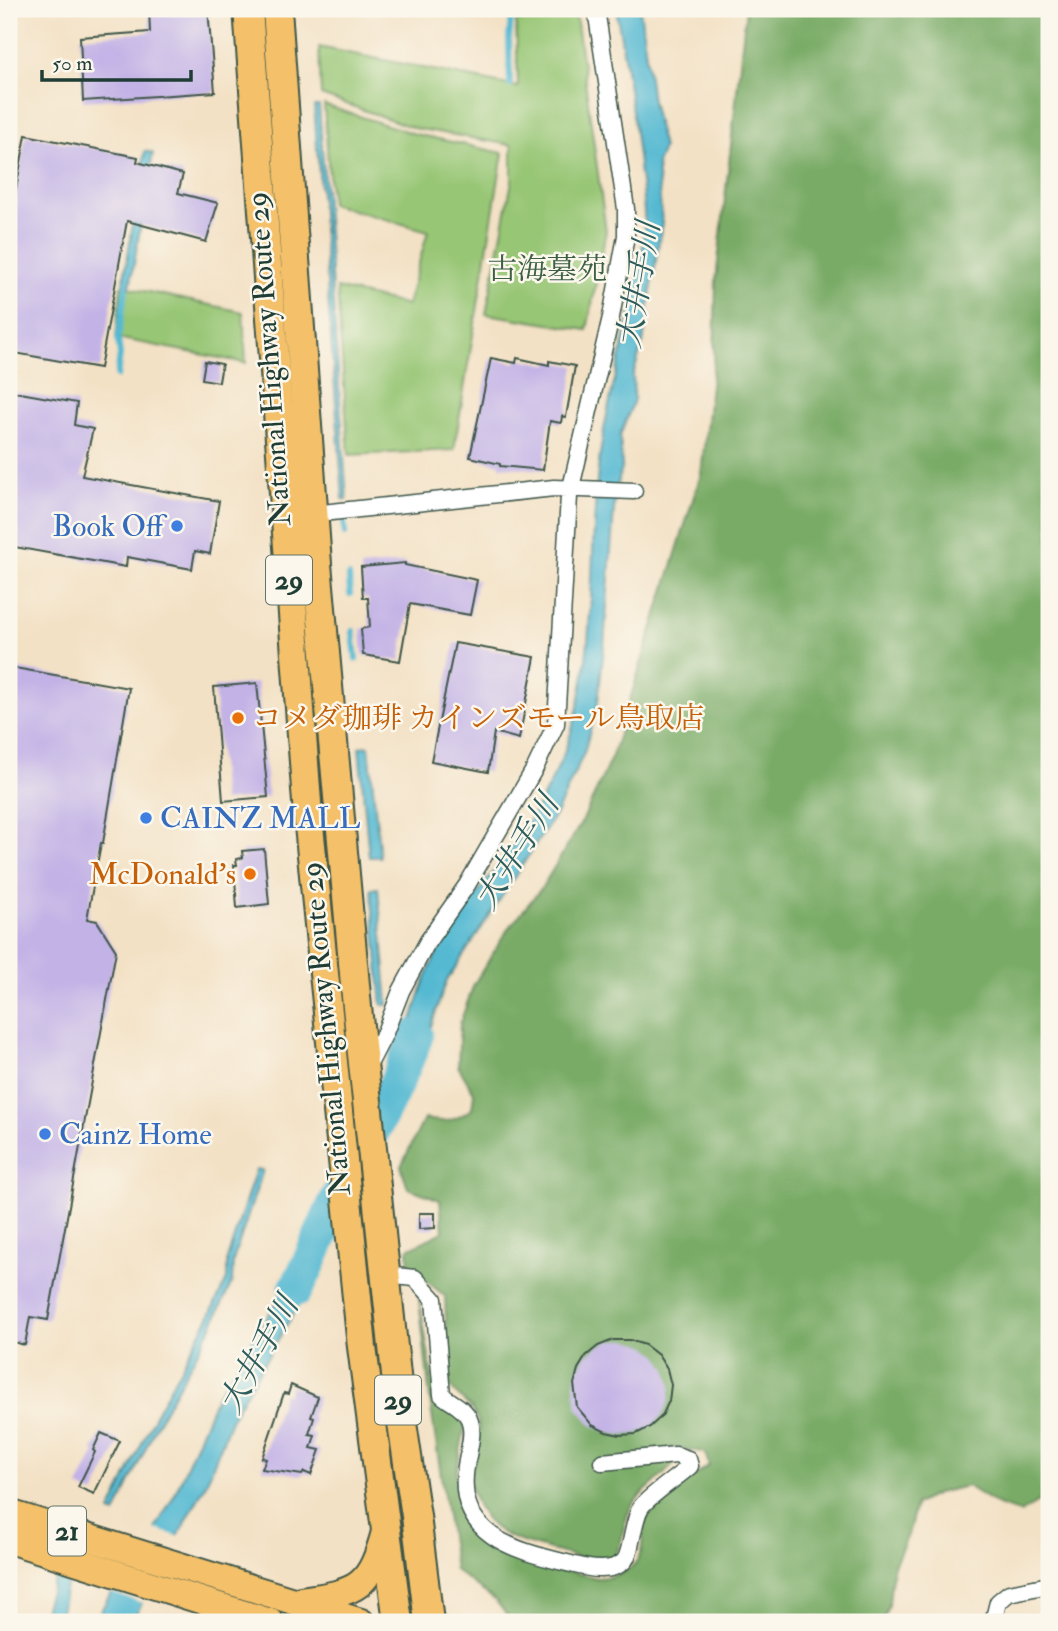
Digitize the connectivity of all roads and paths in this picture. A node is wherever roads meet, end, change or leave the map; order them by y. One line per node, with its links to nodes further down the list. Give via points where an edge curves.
1 (248, 9): 11 (highway, National Highway Route 29 / 29, via 305,784 349,1230)
2 (278, 9): 6 (highway, National Highway Route 29 / 29)
3 (596, 9): 4 (street, via 626,209 626,236)
4 (571, 487): 5 (street); 6 (street); 7 (street, via 556,724 535,768 401,991)
5 (634, 491)
6 (313, 514): 7 (highway, National Highway Route 29 / 29)
7 (365, 1084): 8 (highway, National Highway Route 29 / 29)
8 (384, 1275): 9 (street, via 415,1278 434,1299 442,1395 469,1417 472,1429 464,1488 475,1521 500,1542 522,1552 591,1569 608,1569 624,1562 641,1507 690,1466 688,1459 676,1455); 18 (highway, National Highway Route 29 / 29)
9 (602, 1462)
10 (9, 1513): 14 (main road, 21)
11 (386, 1528): 14 (main road, via 372,1571 355,1589); 17 (highway, National Highway Route 29 / 29)
12 (9, 1540): 15 (main road, 21)
13 (1049, 1585): 19 (street, via 1009,1593 998,1602)
14 (291, 1602): 16 (main road, 21)
15 (270, 1622)
16 (361, 1622)
17 (398, 1622)
18 (429, 1622)
19 (993, 1622)

